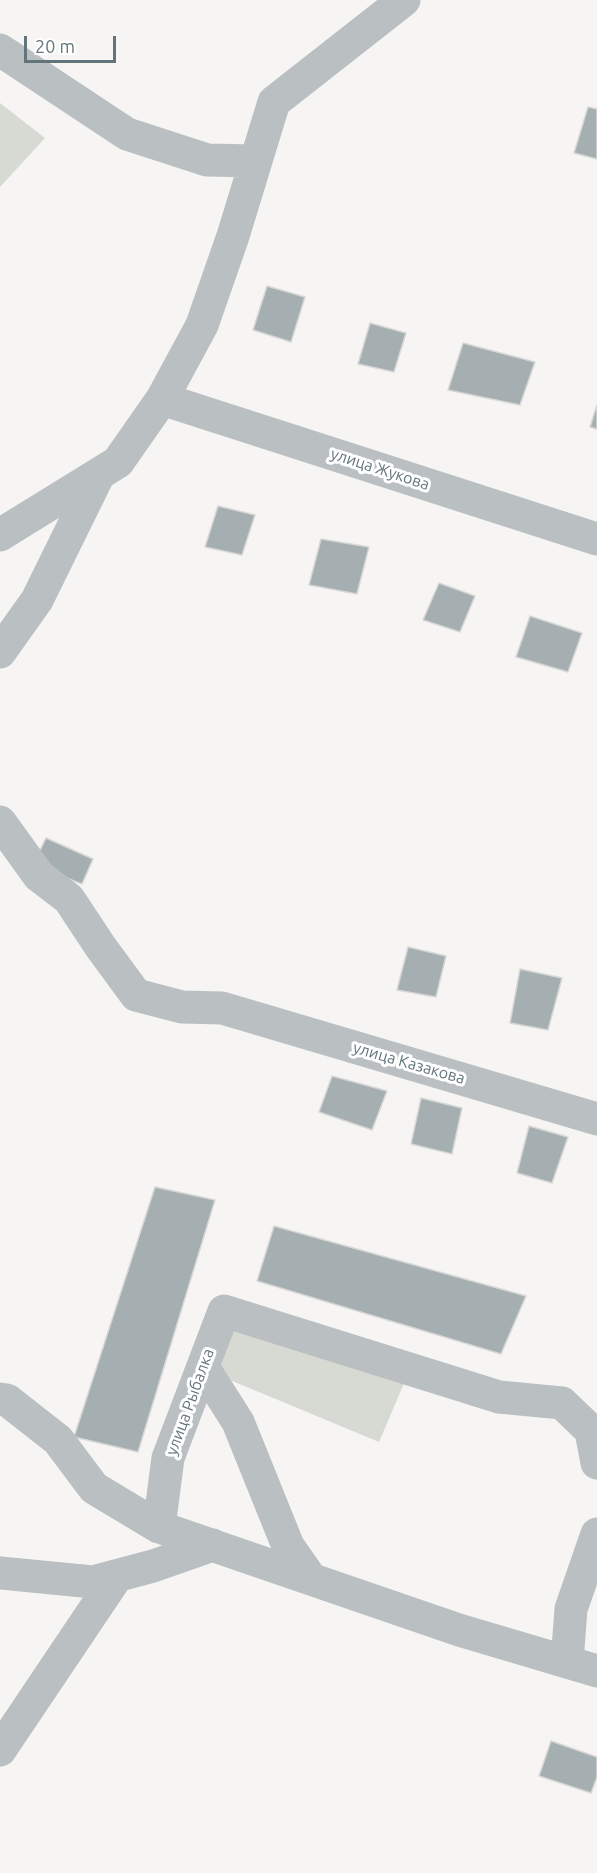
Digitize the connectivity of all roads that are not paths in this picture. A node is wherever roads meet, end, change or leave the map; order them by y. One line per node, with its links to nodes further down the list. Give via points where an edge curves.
1 (404, 0): 3 (street, via 274,102)
2 (0, 50): 3 (street, via 127,134 207,160)
3 (256, 161): 4 (street, via 202,326)
4 (162, 399): 5 (street, via 118,462); 7 (street, улица Жукова)
5 (98, 475): 6 (street); 8 (street, via 37,600)
6 (0, 535)
7 (597, 539)
8 (0, 652)
9 (0, 822): 10 (street, улица Казакова, via 39,876 69,899 136,994 182,1007 222,1008)
10 (597, 1119)
11 (203, 1367): 13 (street, улица Рыбалка, via 224,1311 499,1396 562,1403 591,1431); 14 (street, улица Рыбалка, via 168,1458); 19 (street, via 238,1422 288,1546)
12 (0, 1399): 14 (street, via 7,1400 58,1440 94,1488)
13 (597, 1463)
14 (159, 1527): 16 (street)
15 (597, 1534): 20 (street, via 571,1609)
16 (213, 1545): 18 (street); 19 (street)
17 (0, 1573): 18 (street, via 93,1582)
18 (117, 1576): 21 (street)
19 (311, 1579): 20 (street)
20 (582, 1667)
21 (0, 1750)

